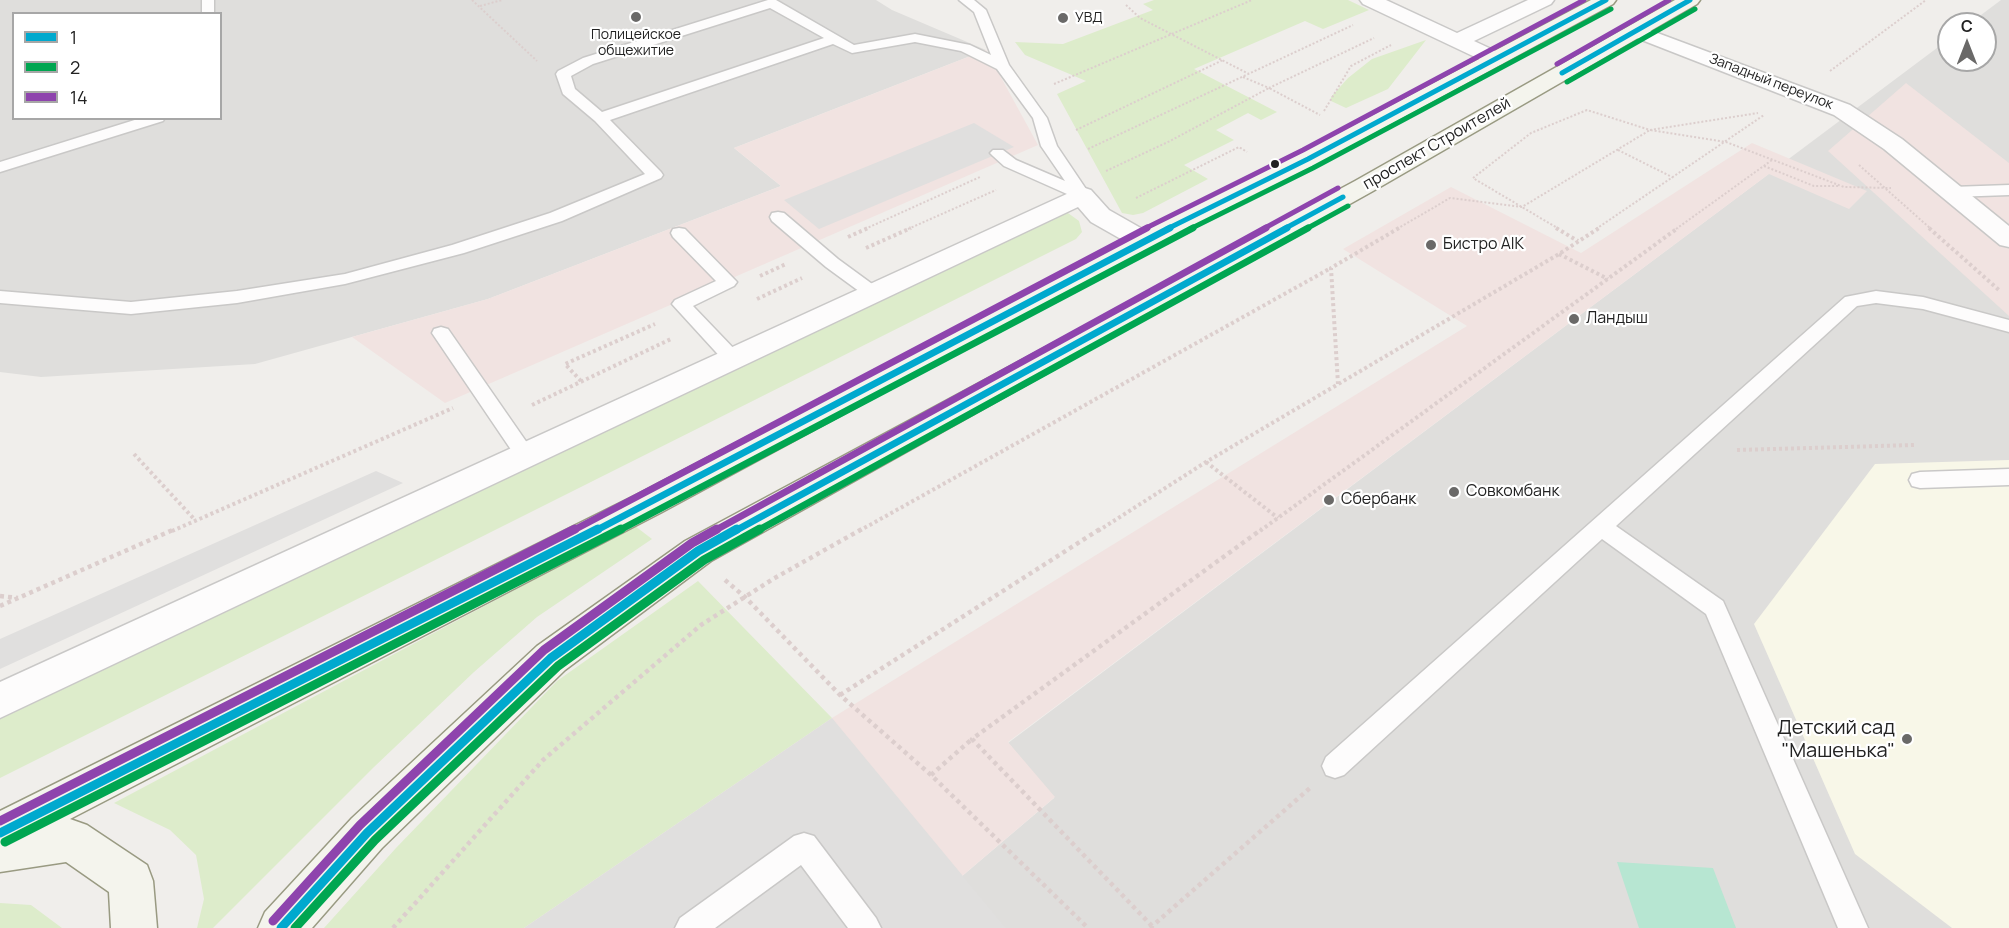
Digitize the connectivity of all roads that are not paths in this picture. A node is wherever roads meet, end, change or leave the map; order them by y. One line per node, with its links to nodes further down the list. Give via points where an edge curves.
1 (964, 0): 10 (lane, via 980,10)
2 (1544, 0): 8 (street)
3 (1606, 0): 9 (main road)
4 (1690, 0): 6 (main road, проспект Строителей)
5 (1380, 5): 8 (street)
6 (1636, 31): 17 (street, Западный переулок, via 1842,110); 36 (main road, проспект Строителей, via 1364,186 698,551 551,658 367,833)
7 (835, 39): 10 (lane, via 852,49 915,38 965,48); 11 (lane); 11 (lane, via 771,3 588,61 563,74 568,91)
8 (1457, 41): 9 (street)
9 (1494, 59): 21 (main road, via 1308,159)
10 (1002, 66): 15 (lane, via 1040,118 1049,146)
11 (600, 118): 23 (lane, via 655,175 556,218 458,249 345,279 237,297 130,308)
12 (152, 120): 14 (lane)
13 (1004, 158): 15 (lane, via 1033,174)
14 (0, 167)
15 (1079, 190): 21 (street, via 1100,216); 22 (street)
16 (2009, 190): 17 (lane)
17 (1953, 192): 20 (street, Западный переулок)
18 (778, 218): 22 (lane)
19 (679, 233): 26 (lane, via 728,282 681,304)
20 (2009, 239)
21 (1143, 241): 33 (main road, via 650,504)
22 (873, 293): 26 (street)
23 (0, 297)
24 (2009, 326): 30 (lane, via 1923,303 1876,297 1851,301)
25 (441, 333): 27 (lane)
26 (732, 358): 27 (street)
27 (525, 455): 31 (street)
28 (2009, 477): 29 (lane)
29 (1920, 480)
30 (1601, 527): 32 (lane); 39 (lane, via 1714,608)
31 (0, 701)
32 (1335, 766)
33 (0, 833)
34 (0, 851): 35 (main road, via 72,840 131,881)
35 (134, 928)
36 (281, 928)
37 (690, 928): 38 (lane, via 804,846)
38 (866, 928)
39 (1854, 928)

